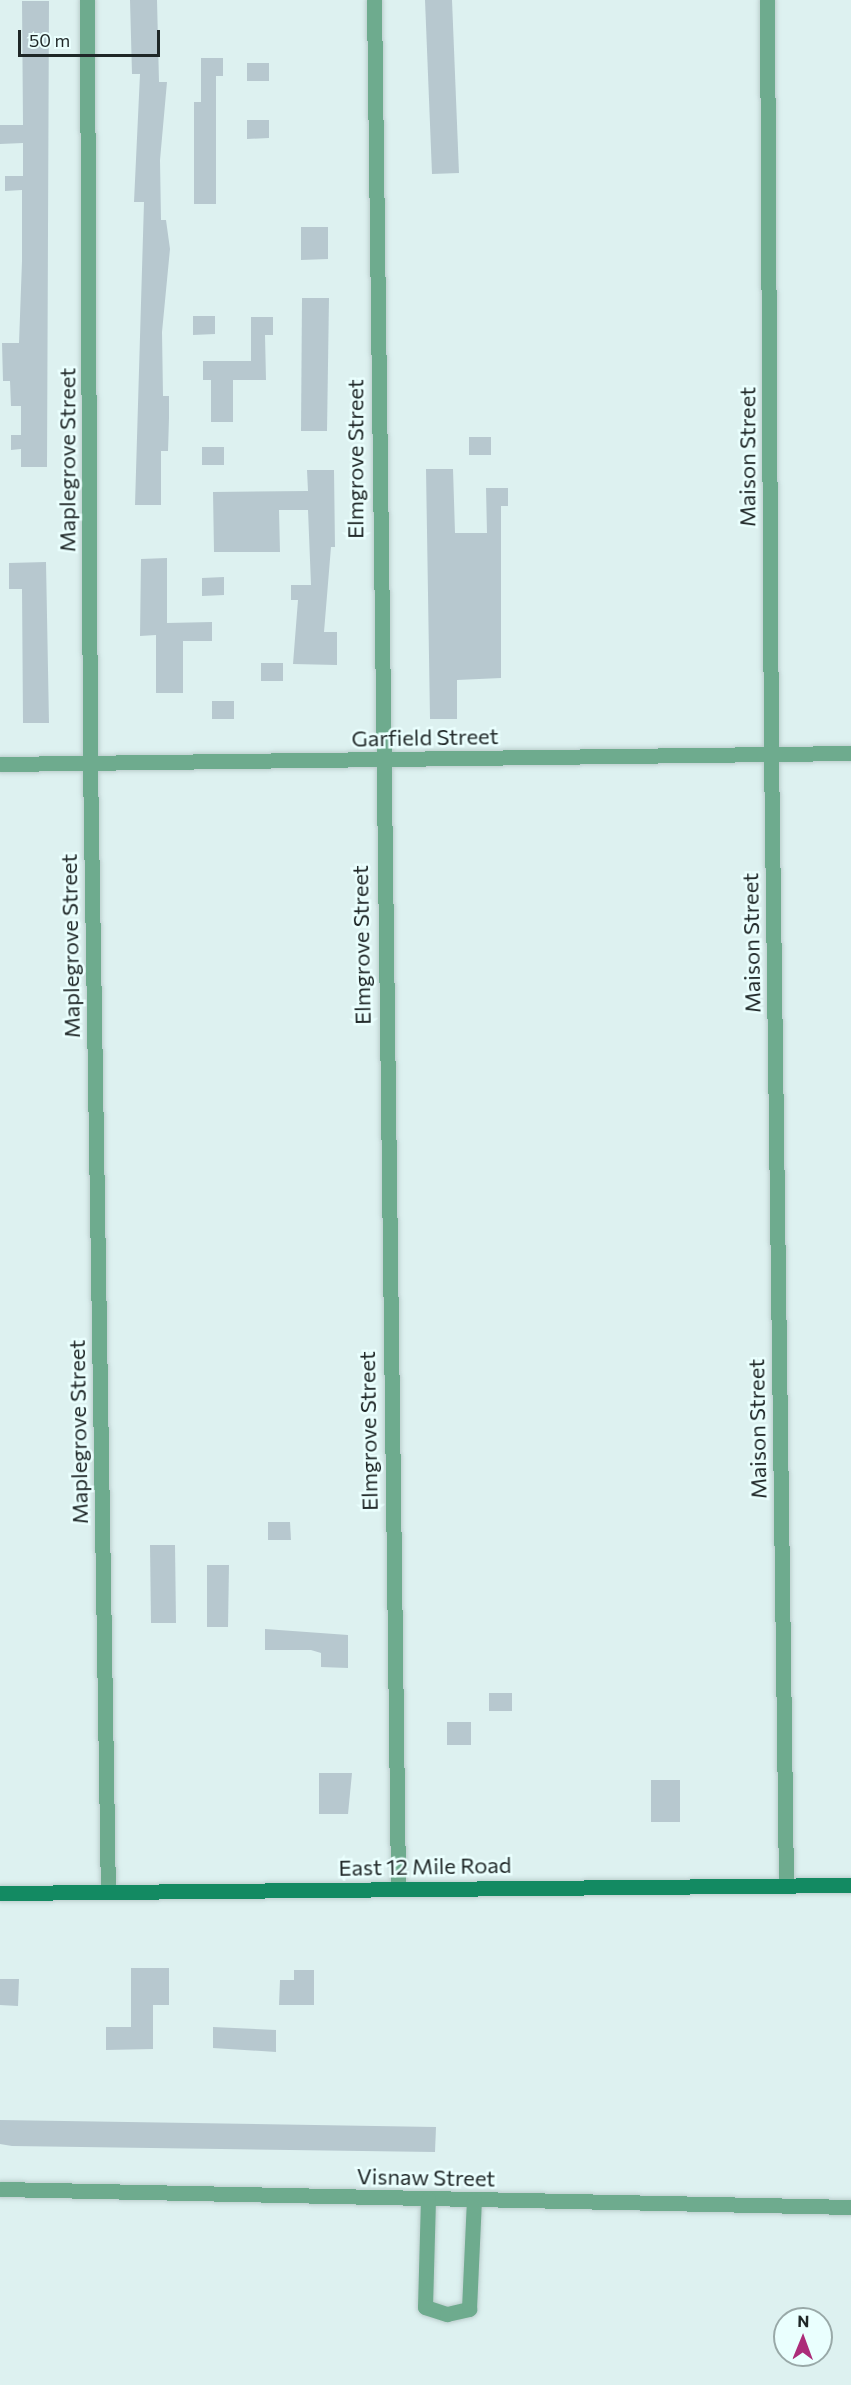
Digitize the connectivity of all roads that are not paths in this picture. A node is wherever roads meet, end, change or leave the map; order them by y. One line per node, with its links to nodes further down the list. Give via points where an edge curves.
1 (87, 0): 8 (street, Maplegrove Street)
2 (374, 0): 6 (street, Elmgrove Street)
3 (767, 0): 4 (street, Maison Street)
4 (771, 753): 5 (street, Garfield Street); 6 (street, Garfield Street); 10 (street, Maison Street)
5 (851, 753)
6 (380, 761): 8 (street, Garfield Street); 11 (street, Elmgrove Street)
7 (0, 764): 8 (street, Garfield Street)
8 (90, 764): 12 (street, Maplegrove Street)
9 (851, 1885): 10 (main road, East 12 Mile Road)
10 (786, 1886): 11 (main road, East 12 Mile Road)
11 (398, 1888): 12 (main road, East 12 Mile Road)
12 (108, 1892): 13 (main road, East 12 Mile Road)
13 (0, 1893)
14 (0, 2189): 15 (street, Visnaw Street)
15 (428, 2199): 16 (street, Visnaw Street); 16 (street, via 425,2307 447,2314 469,2309)
16 (474, 2200): 17 (street, Visnaw Street)
17 (851, 2207)

